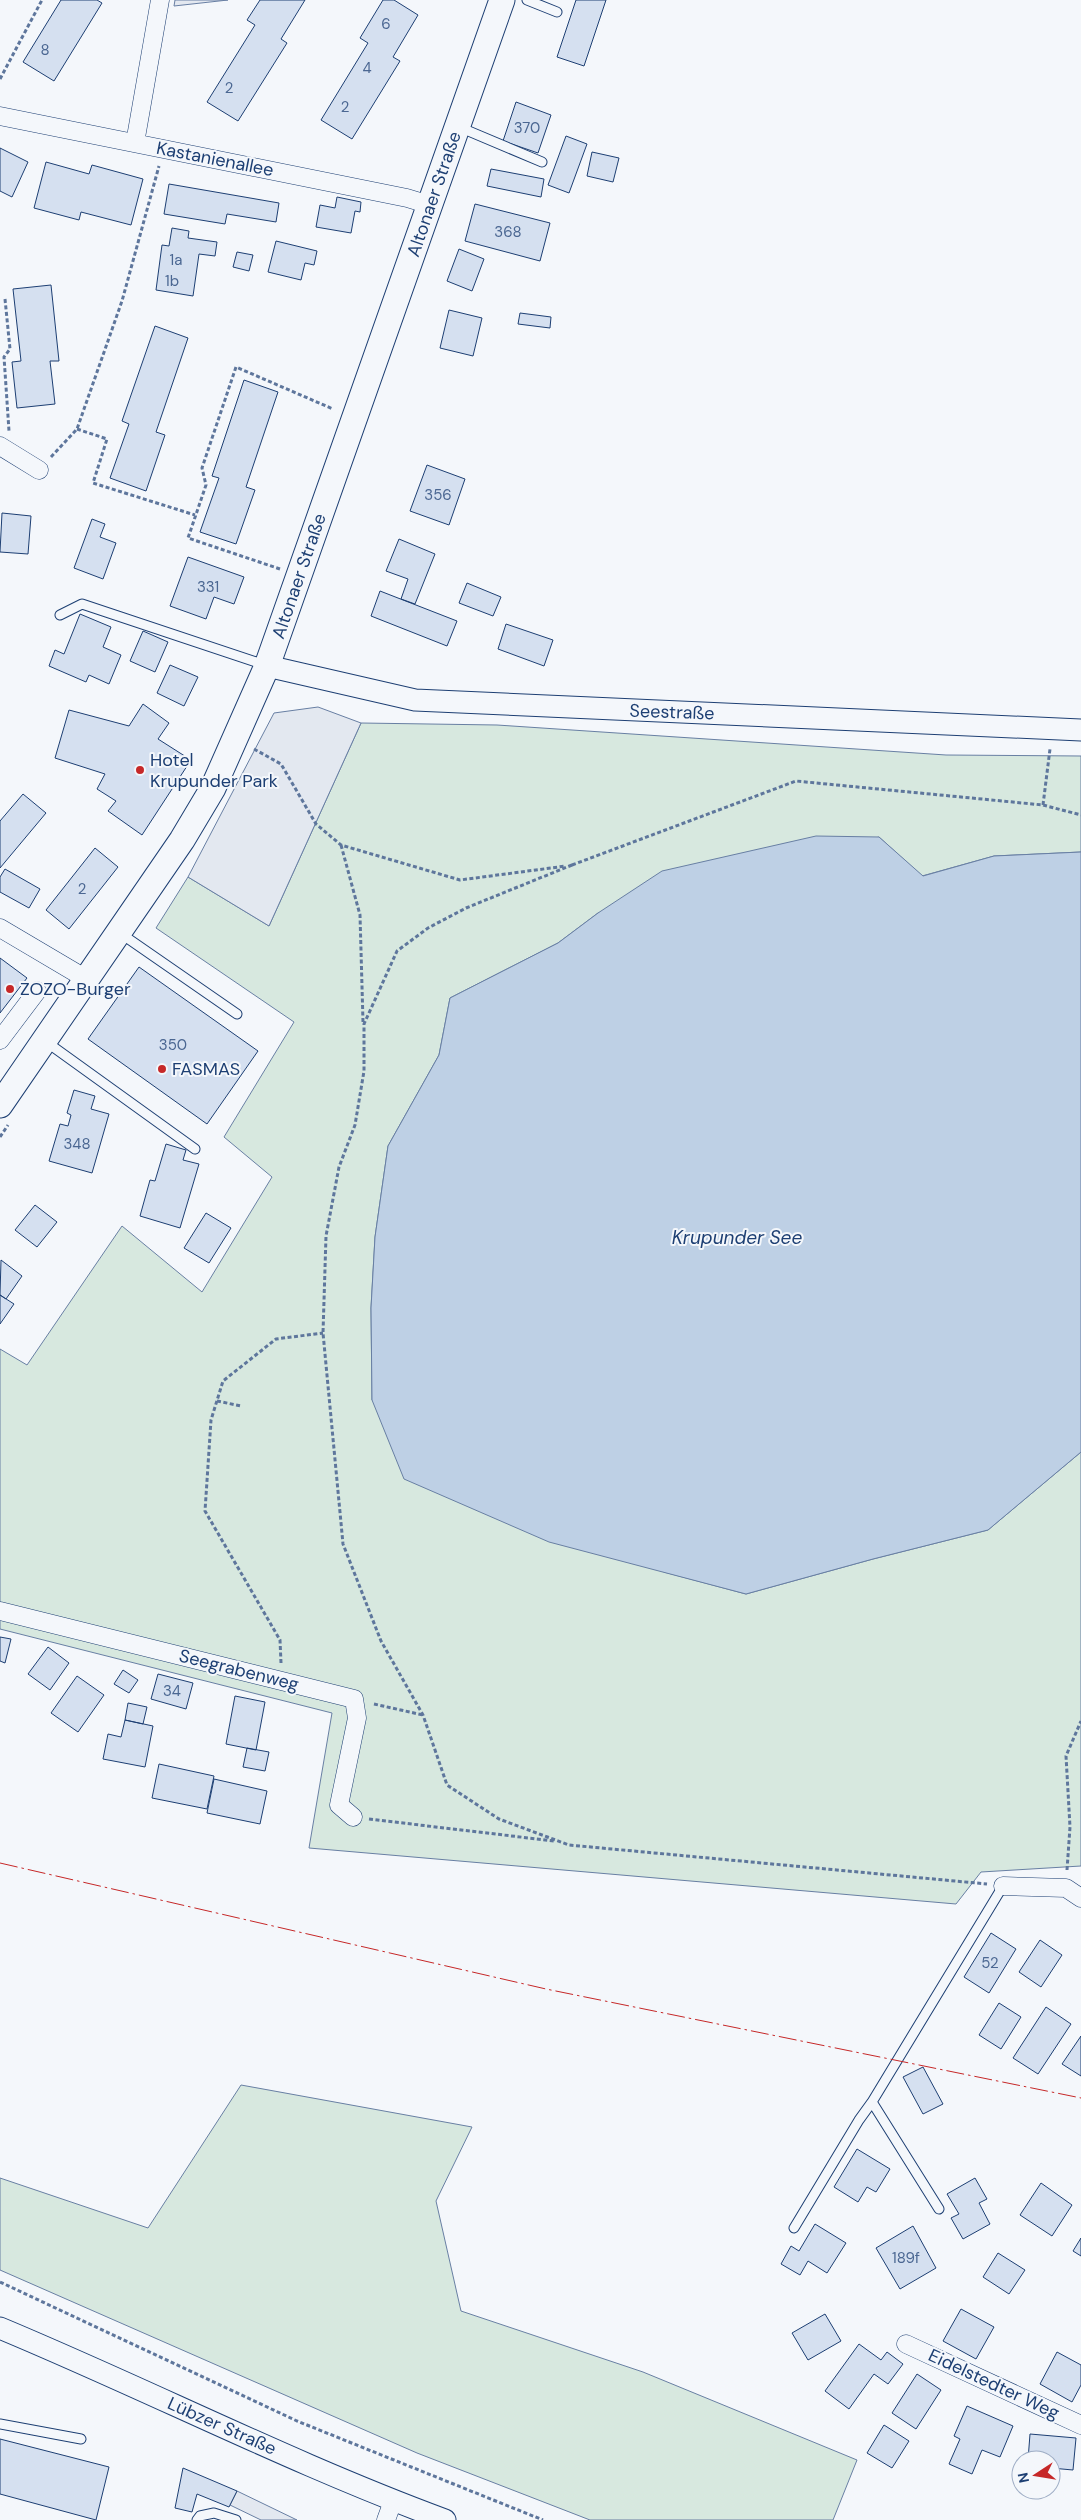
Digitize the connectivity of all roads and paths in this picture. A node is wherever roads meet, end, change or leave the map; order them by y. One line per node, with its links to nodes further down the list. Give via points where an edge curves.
1 (42, 0): 6 (path)
2 (160, 0): 9 (street)
3 (502, 0): 8 (main road, Altonaer Straße)
4 (527, 0): 5 (lane)
5 (557, 12)
6 (0, 78)
7 (0, 116): 9 (street, Kastanienallee)
8 (458, 127): 11 (lane); 12 (main road, Altonaer Straße)
9 (135, 143): 10 (street, Kastanienallee)
10 (163, 148): 12 (street, Kastanienallee); 15 (path, via 122,301)
11 (542, 162)
12 (430, 205): 19 (main road, Altonaer Straße)
13 (5, 299): 16 (path, via 10,349 4,357)
14 (333, 409): 18 (path, via 236,367 202,468 206,485)
15 (77, 429): 17 (path); 18 (path, via 107,440 93,483)
16 (6, 448): 17 (street)
17 (39, 470)
18 (196, 515): 19 (path, via 188,538)
19 (299, 576): 21 (main road, Altonaer Straße)
20 (60, 615): 21 (lane, via 82,604)
21 (267, 666): 22 (street, Seestraße, via 415,700); 30 (main road, Altonaer Straße, via 213,788)
22 (1081, 730)
23 (251, 748): 27 (path, via 281,764 316,824)
24 (1050, 749): 25 (path)
25 (1043, 805): 26 (path); 28 (path, via 796,781)
26 (1081, 815)
27 (341, 845): 28 (path, via 460,880); 34 (path, via 360,915)
28 (572, 865): 34 (path, via 466,908 428,928 397,951)
29 (0, 928): 31 (street)
30 (120, 933): 31 (main road, Altonaer Straße); 33 (lane)
31 (88, 980): 36 (main road, Altonaer Straße)
32 (37, 991): 35 (street)
33 (237, 1014)
34 (364, 1024): 39 (path, via 364,1071 355,1125 339,1167 326,1236)
35 (0, 1040)
36 (45, 1041): 37 (main road, Altonaer Straße); 38 (lane)
37 (0, 1105)
38 (195, 1149)
39 (323, 1334): 40 (path, via 276,1339 223,1381); 45 (path, via 342,1544 381,1641)
40 (217, 1401): 41 (path); 43 (path, via 211,1420 205,1511 280,1640)
41 (241, 1406)
42 (0, 1611): 43 (street, Seegrabenweg)
43 (282, 1680): 44 (street, Seegrabenweg)
44 (354, 1699): 45 (path); 47 (street, via 357,1718 339,1805)
45 (424, 1715): 48 (path, via 447,1785 500,1820)
46 (1081, 1720): 50 (path, via 1066,1756 1070,1826)
47 (353, 1817): 48 (path)
48 (560, 1842): 49 (path)
49 (1003, 1886): 50 (street); 52 (lane)
50 (1066, 1888): 51 (street)
51 (1081, 1898)
52 (872, 2102): 53 (lane); 54 (lane)
53 (939, 2209)
54 (794, 2228)
55 (0, 2282): 65 (path, via 297,2421)
56 (0, 2328): 61 (street, Lübzer Straße, via 95,2367)
57 (906, 2344): 59 (street, Eidelstedter Weg)
58 (0, 2424): 60 (lane)
59 (1081, 2424)
60 (81, 2439)
61 (390, 2510): 64 (street, Lübzer Straße)
62 (197, 2520): 63 (lane, via 200,2516 214,2514)
63 (236, 2520)
64 (445, 2520)
65 (543, 2520)

